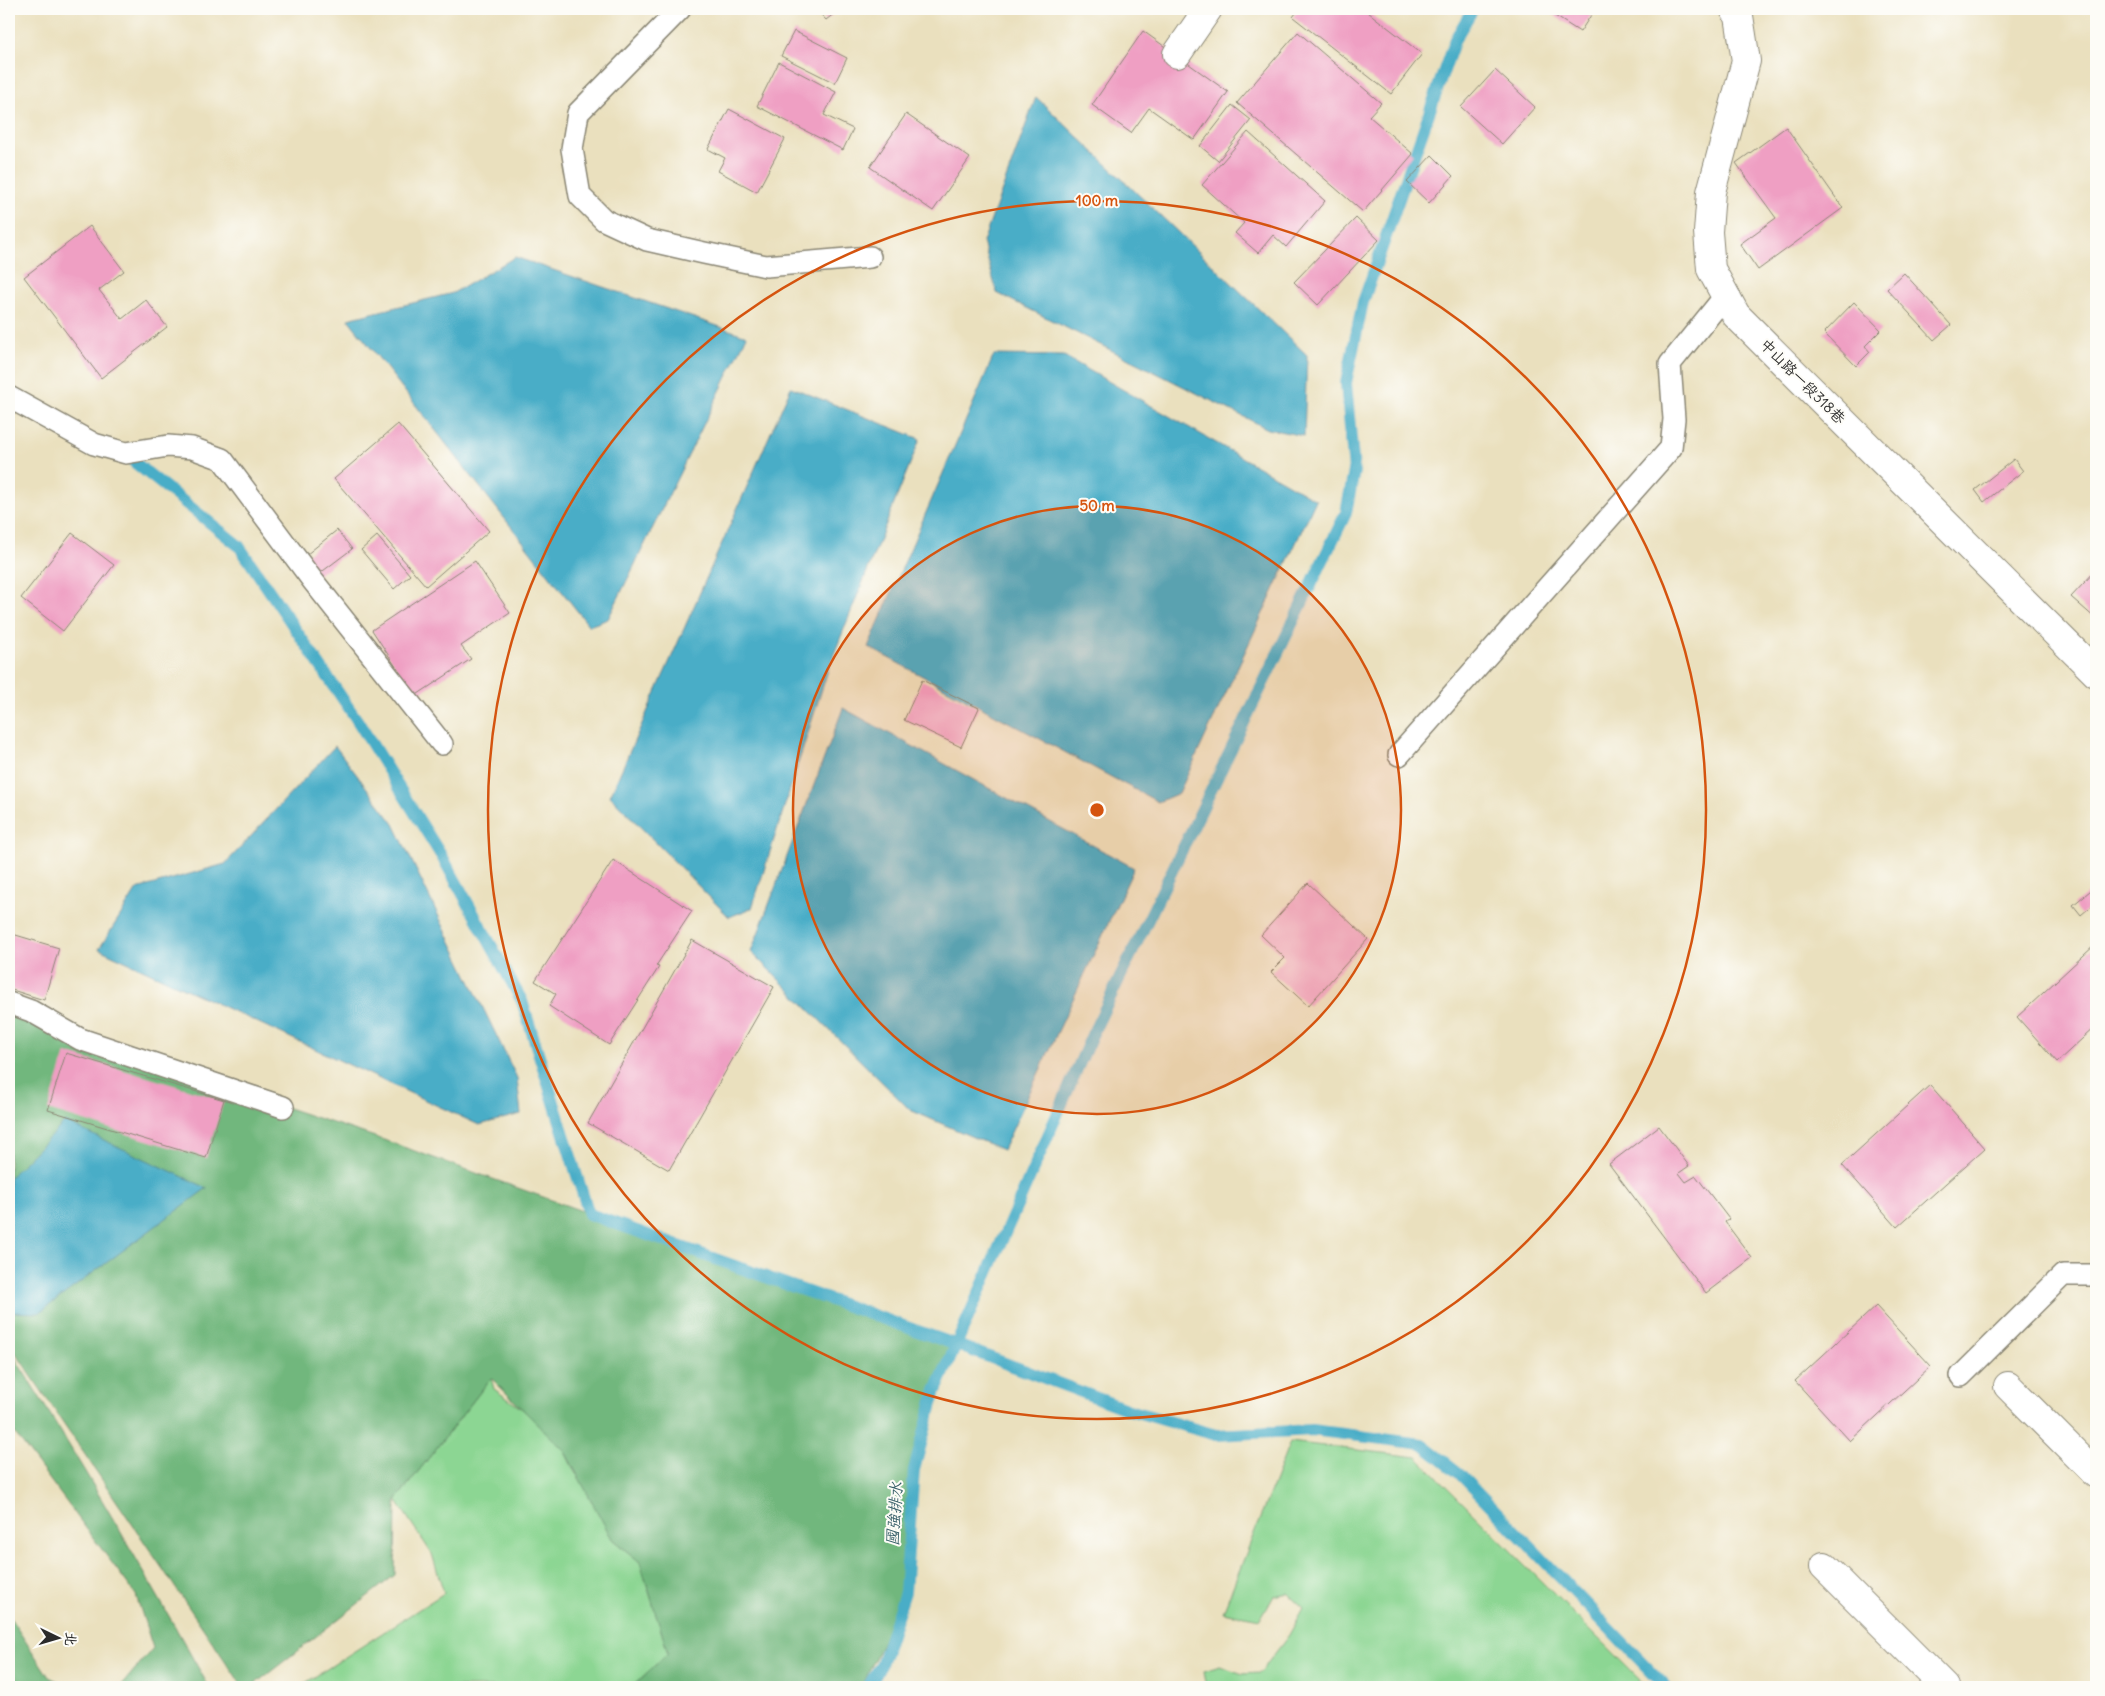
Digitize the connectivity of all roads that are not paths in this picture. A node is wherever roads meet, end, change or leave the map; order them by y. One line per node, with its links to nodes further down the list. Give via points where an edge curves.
1 (680, 9): 5 (lane, via 578,113 572,149 580,196 604,220 648,240 704,253 766,266)
2 (1208, 9): 4 (street)
3 (1734, 9): 6 (street, 中山路一段318巷, via 1739,16 1746,61 1711,192 1708,232 1710,269)
4 (1176, 54)
5 (870, 257)
6 (1725, 296): 8 (street, 中山路一段318巷, via 1736,315); 10 (lane, via 1670,364 1674,419 1671,448)
7 (9, 398): 9 (lane, via 94,444 126,453 168,446 192,448 222,459 313,581)
8 (2096, 673)
9 (442, 744)
10 (1399, 755)
11 (9, 1003): 12 (lane, via 31,1011 80,1039)
12 (283, 1107)
13 (2096, 1275): 14 (lane, via 2063,1275)
14 (1962, 1376)
15 (2008, 1386): 16 (street)
16 (2096, 1474)
17 (1824, 1566): 18 (street)
18 (1945, 1687)

